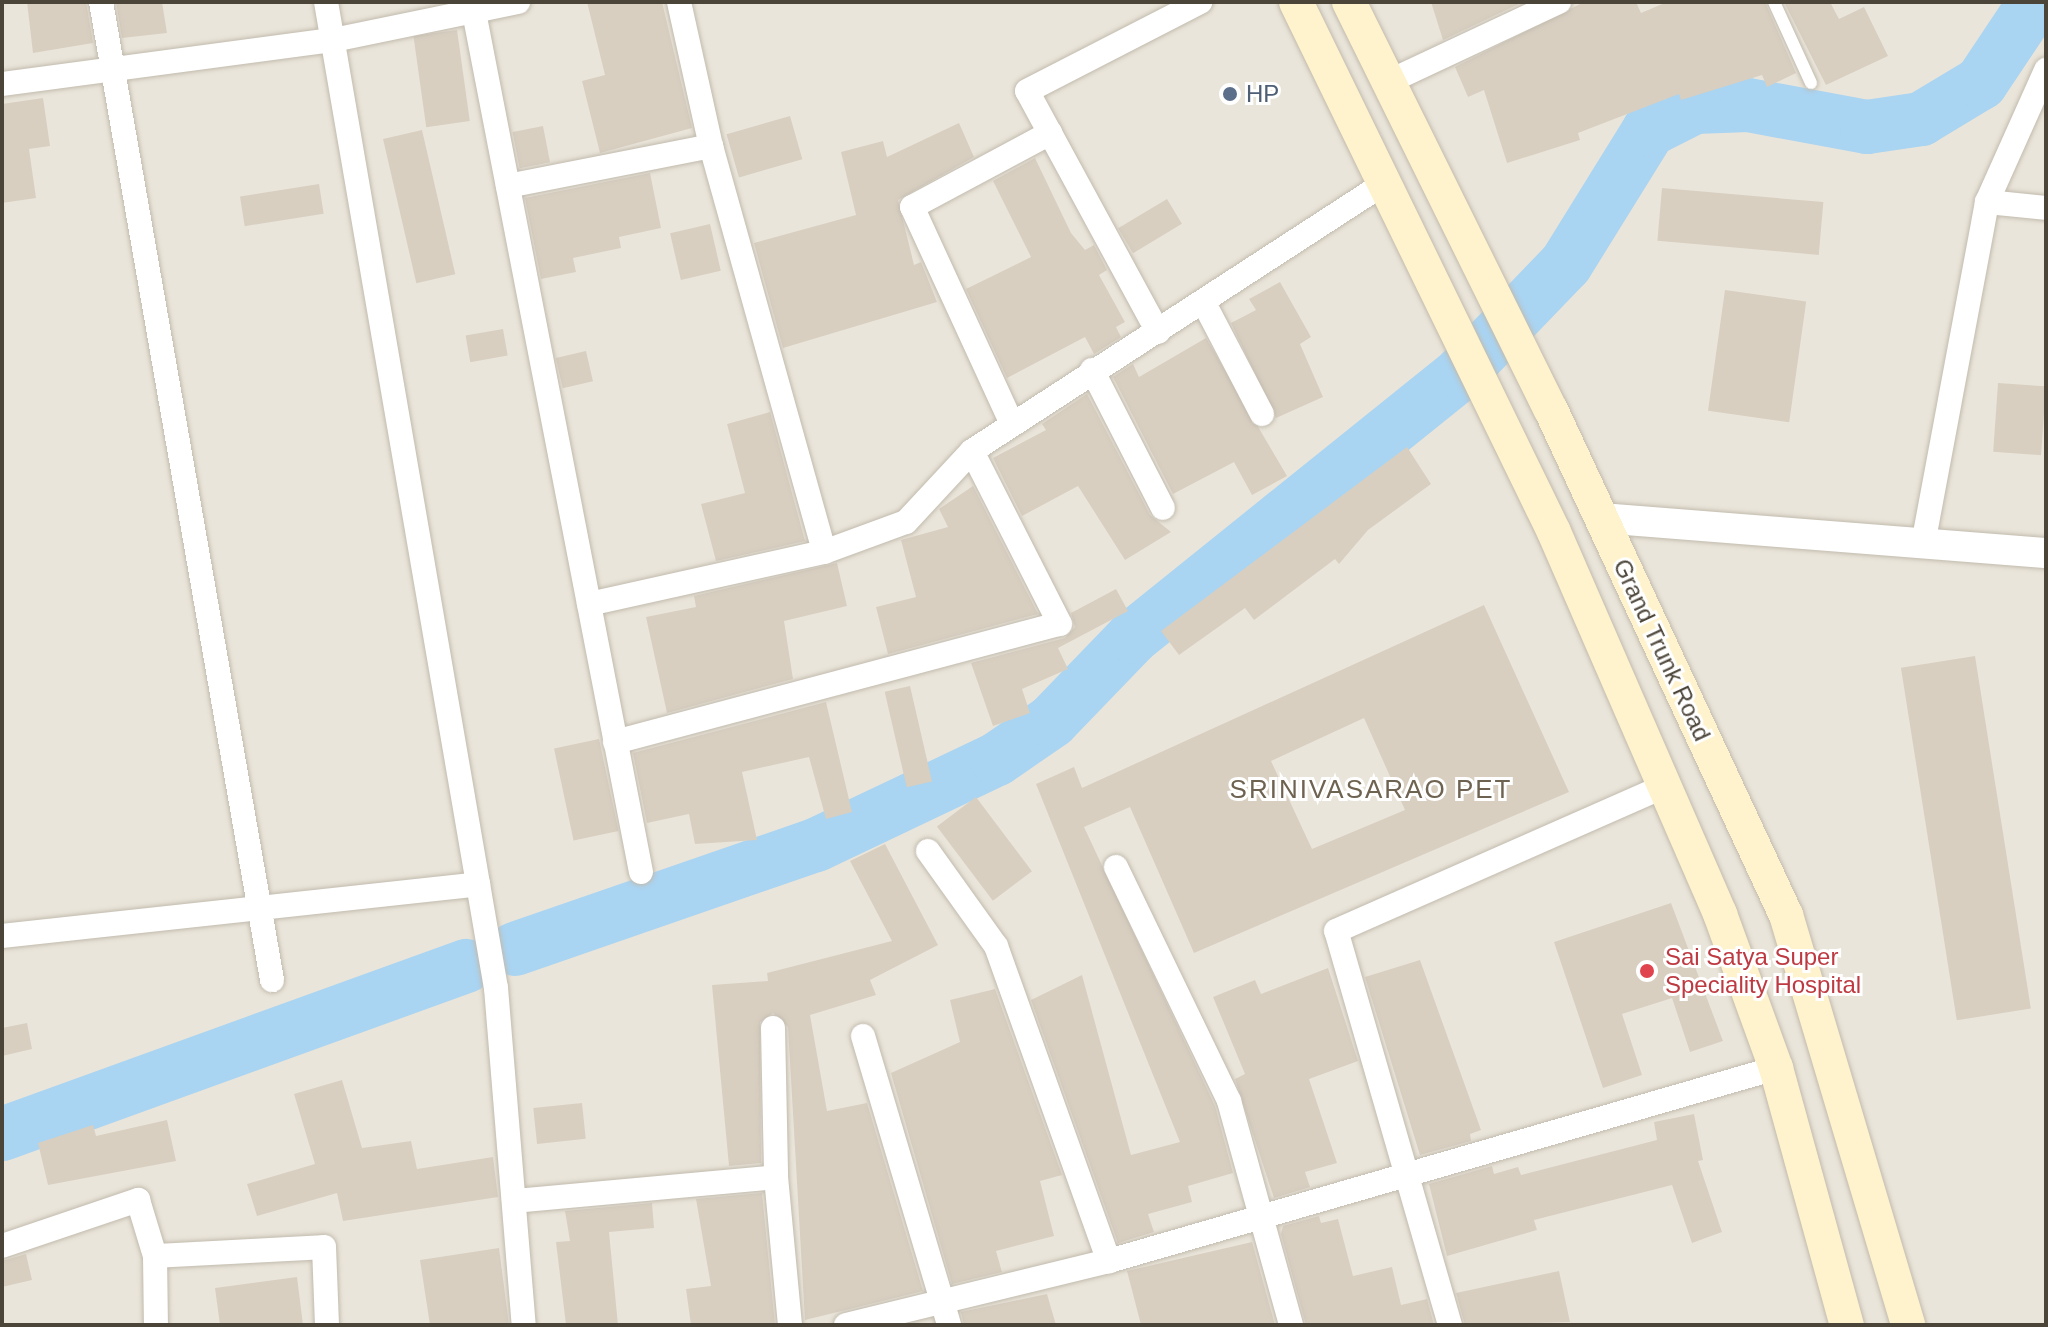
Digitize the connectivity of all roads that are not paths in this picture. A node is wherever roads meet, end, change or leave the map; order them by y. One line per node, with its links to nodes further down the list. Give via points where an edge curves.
1 (101, 2): 13 (street)
2 (326, 2): 11 (street)
3 (518, 2): 10 (street)
4 (679, 2): 18 (street)
5 (1200, 2): 17 (street, via 1027,91)
6 (1296, 2): 19 (main road, Grand Trunk Road)
7 (1349, 2): 14 (main road, Grand Trunk Road)
8 (1559, 2): 14 (street)
9 (1774, 2): 15 (lane)
10 (474, 12): 11 (street); 20 (street)
11 (333, 40): 13 (street); 40 (street)
12 (2046, 70): 21 (street)
13 (113, 71): 16 (street); 41 (street)
14 (1388, 82): 30 (main road, Grand Trunk Road)
15 (1811, 83)
16 (2, 84)
17 (1050, 133): 24 (street); 27 (street, via 912,207)
18 (711, 146): 20 (street); 32 (street)
19 (1383, 184): 23 (street); 36 (main road, Grand Trunk Road, via 1505,429)
20 (508, 186): 34 (street)
21 (1987, 202): 22 (street); 31 (street)
22 (2046, 208)
23 (1205, 305): 24 (street); 26 (street)
24 (1158, 332): 25 (street)
25 (1092, 370): 27 (street); 29 (street)
26 (1262, 414)
27 (1012, 424): 28 (street)
28 (972, 451): 32 (street, via 906,522); 35 (street, via 1060,624)
29 (1163, 508)
30 (1600, 518): 31 (street); 63 (main road, Grand Trunk Road, via 1786,915)
31 (1924, 539): 33 (street)
32 (824, 552): 34 (street)
33 (2046, 553)
34 (589, 604): 35 (street)
35 (615, 742): 39 (street)
36 (1662, 787): 46 (main road, Grand Trunk Road); 47 (street, via 1336,931)
37 (928, 851): 53 (street, via 996,946 1059,1106)
38 (1116, 867): 50 (street, via 1229,1101)
39 (641, 872)
40 (478, 884): 41 (street); 49 (street, via 496,988)
41 (260, 907): 42 (street); 43 (street)
42 (2, 936)
43 (272, 980)
44 (773, 1028): 48 (street)
45 (863, 1036): 54 (street)
46 (1776, 1068): 47 (street); 62 (main road, Grand Trunk Road)
47 (1411, 1176): 50 (street); 61 (street)
48 (776, 1177): 49 (street); 58 (street)
49 (514, 1201): 57 (street)
50 (1261, 1217): 53 (street); 60 (street)
51 (2, 1246): 52 (street, via 138,1200)
52 (155, 1256): 55 (street); 56 (street, via 324,1247)
53 (1109, 1261): 54 (street)
54 (946, 1314): 59 (street)
55 (156, 1325)
56 (327, 1325)
57 (524, 1325)
58 (790, 1325)
59 (846, 1325)
60 (1291, 1325)
61 (1450, 1325)
62 (1847, 1325)
63 (1908, 1325)

